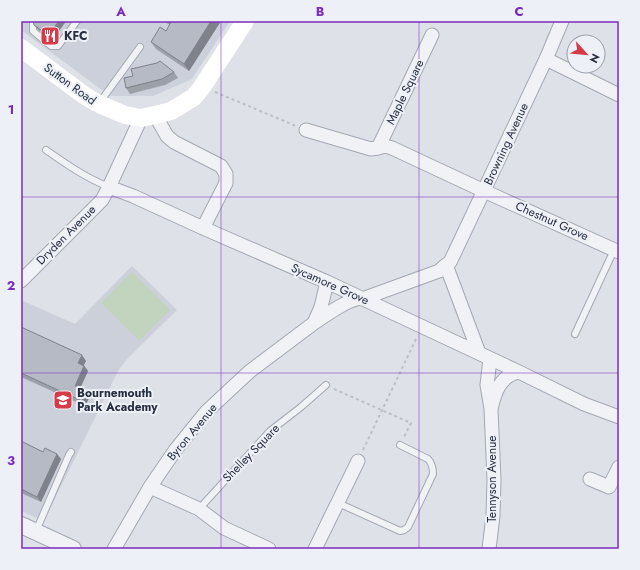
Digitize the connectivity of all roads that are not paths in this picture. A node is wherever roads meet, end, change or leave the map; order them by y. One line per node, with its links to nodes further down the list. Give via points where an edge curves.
1 (33, 21): 2 (lane, via 33,31 51,46 58,46)
2 (77, 21)
3 (245, 21): 11 (main road, Sutton Road, via 194,97 171,111)
4 (562, 21): 8 (street, Browning Avenue)
5 (432, 35): 13 (street, Maple Square)
6 (140, 47): 10 (lane)
7 (21, 48): 10 (main road, Sutton Road)
8 (546, 59): 9 (street); 16 (street, Browning Avenue)
9 (619, 95)
10 (98, 104): 11 (main road, Sutton Road, via 125,115)
11 (148, 116): 15 (street); 17 (street, via 174,142 220,166 226,174 226,183)
12 (306, 130): 13 (street, via 371,149)
13 (378, 148): 16 (street, via 392,148)
14 (46, 150): 15 (lane, via 86,177)
15 (109, 187): 17 (street, Sycamore Grove); 20 (street, Dryden Avenue, via 102,200)
16 (484, 191): 18 (street, Chestnut Grove); 19 (street, Browning Avenue, via 450,262)
17 (204, 228): 21 (street, Sycamore Grove)
18 (617, 251): 24 (lane)
19 (446, 265): 22 (street, via 439,270); 25 (street)
20 (21, 281)
21 (327, 282): 22 (street, Sycamore Grove); 23 (street)
22 (361, 299): 23 (street, Byron Avenue, via 344,304); 25 (street, Sycamore Grove)
23 (314, 323): 35 (street, Byron Avenue, via 249,372 206,412)
24 (575, 334)
25 (484, 356): 26 (street, Sycamore Grove); 28 (street, Tennyson Avenue)
26 (519, 372): 28 (street, Tennyson Avenue, via 511,374 500,384 494,394); 29 (street, Sycamore Grove, via 584,404)
27 (326, 385): 38 (lane, Shelley Square, via 270,431)
28 (491, 409): 41 (street, Tennyson Avenue)
29 (619, 417)
30 (400, 445): 37 (lane, via 428,459 433,468 433,474 408,527 400,531)
31 (71, 452): 40 (lane)
32 (358, 461): 37 (street)
33 (619, 467): 36 (street)
34 (590, 479): 36 (street)
35 (150, 487): 38 (street); 43 (street, Byron Avenue)
36 (614, 490)
37 (338, 502): 45 (street)
38 (199, 509): 44 (street, via 224,528)
39 (21, 525): 40 (street)
40 (36, 532): 42 (street)
41 (493, 547)
42 (73, 549)
43 (114, 549)
44 (269, 549)
45 (314, 549)

